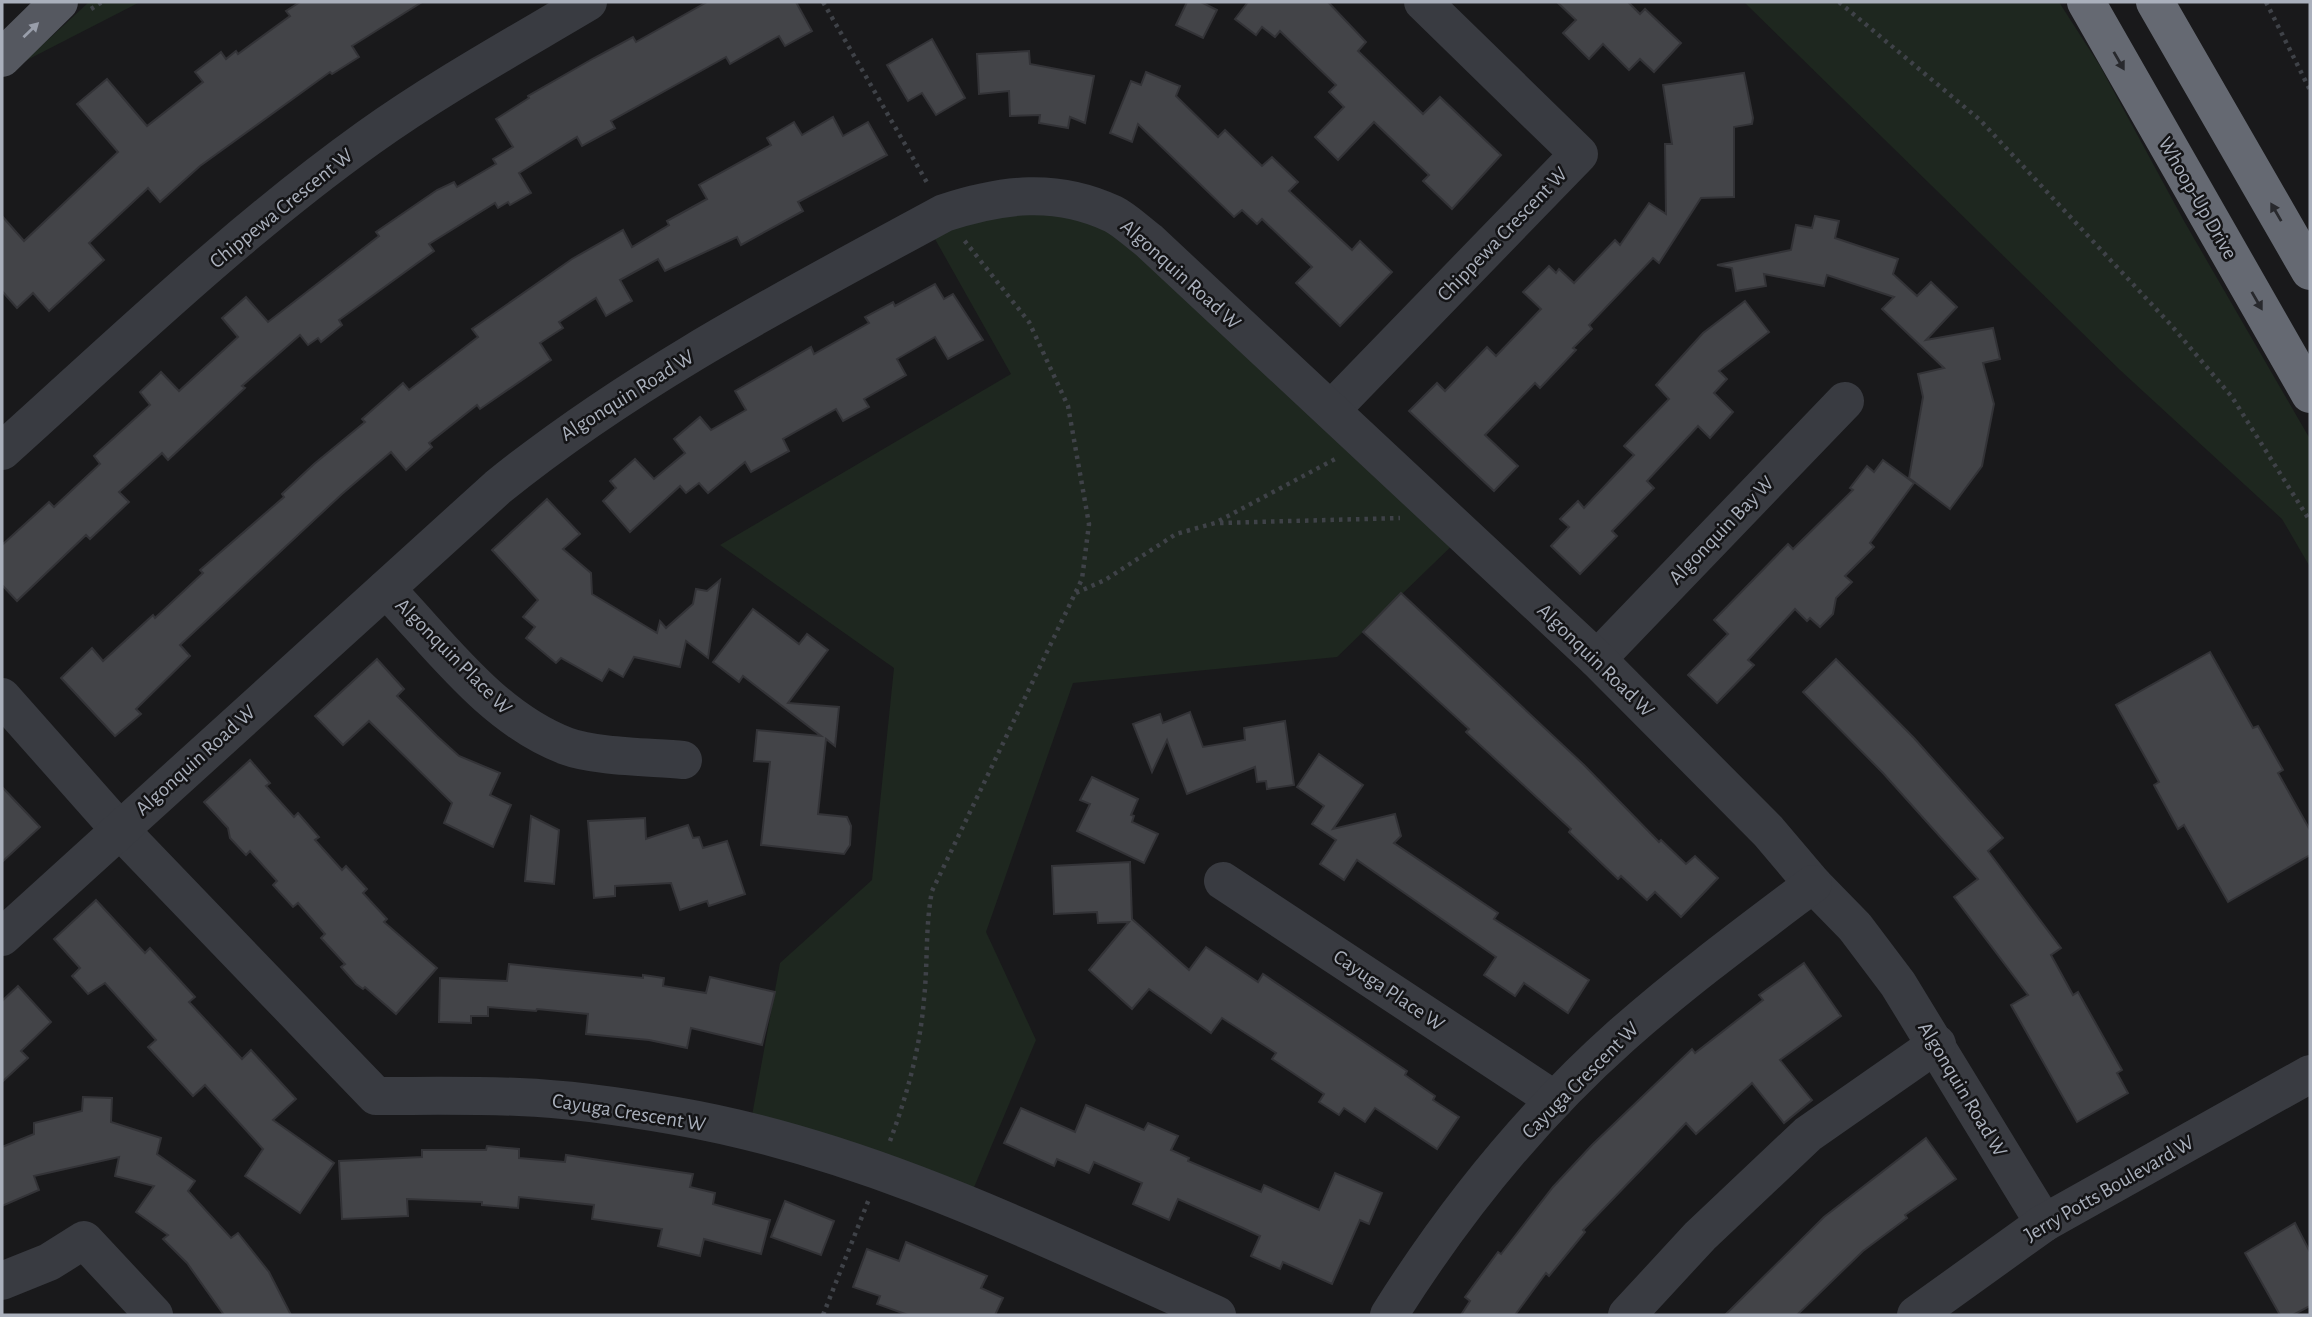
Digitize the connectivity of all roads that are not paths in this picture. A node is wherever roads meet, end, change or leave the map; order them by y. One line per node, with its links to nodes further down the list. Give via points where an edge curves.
1 (60, 2): 6 (main road, one-way to 1)
2 (588, 2): 11 (street, Chippewa Crescent W, via 456,80 335,163 197,275)
3 (1423, 2): 10 (street, Chippewa Crescent W, via 1579,154)
4 (2086, 2): 8 (highway, Whoop-Up Drive, one-way to 8)
5 (2155, 2): 7 (highway, one-way to 5)
6 (2, 58)
7 (2310, 271)
8 (2310, 394)
9 (1845, 401): 13 (street, Algonquin Bay W)
10 (1331, 410): 12 (street, Algonquin Road W, via 1148,240 1115,215 1075,201 1034,195 988,199 944,213 614,401 498,487); 13 (street, Algonquin Road W)
11 (2, 452)
12 (386, 589): 15 (street, Algonquin Place W, via 494,701 531,730 569,747); 16 (street, Algonquin Road W)
13 (1597, 659): 18 (street, Algonquin Road W, via 1768,831)
14 (2, 697): 16 (street)
15 (683, 760)
16 (118, 828): 19 (street, Algonquin Road W); 26 (street, Cayuga Crescent W, via 376,1096 519,1097 607,1105 679,1116 810,1147 1066,1247)
17 (1223, 881): 22 (street, Cayuga Place W)
18 (1813, 884): 20 (street, Algonquin Road W, via 1856,927); 22 (street, Cayuga Crescent W, via 1700,968)
19 (2, 937)
20 (1937, 1044): 23 (street, Algonquin Road W); 28 (street, via 1808,1134 1700,1236)
21 (2310, 1074): 23 (street, Jerry Potts Boulevard W)
22 (1555, 1100): 27 (street, Cayuga Crescent W, via 1426,1256)
23 (2043, 1223): 29 (street, Jerry Potts Boulevard W)
24 (2, 1281): 25 (street, via 49,1262 85,1240)
25 (154, 1315)
26 (1217, 1315)
27 (1388, 1315)
28 (1627, 1315)
29 (1916, 1315)

